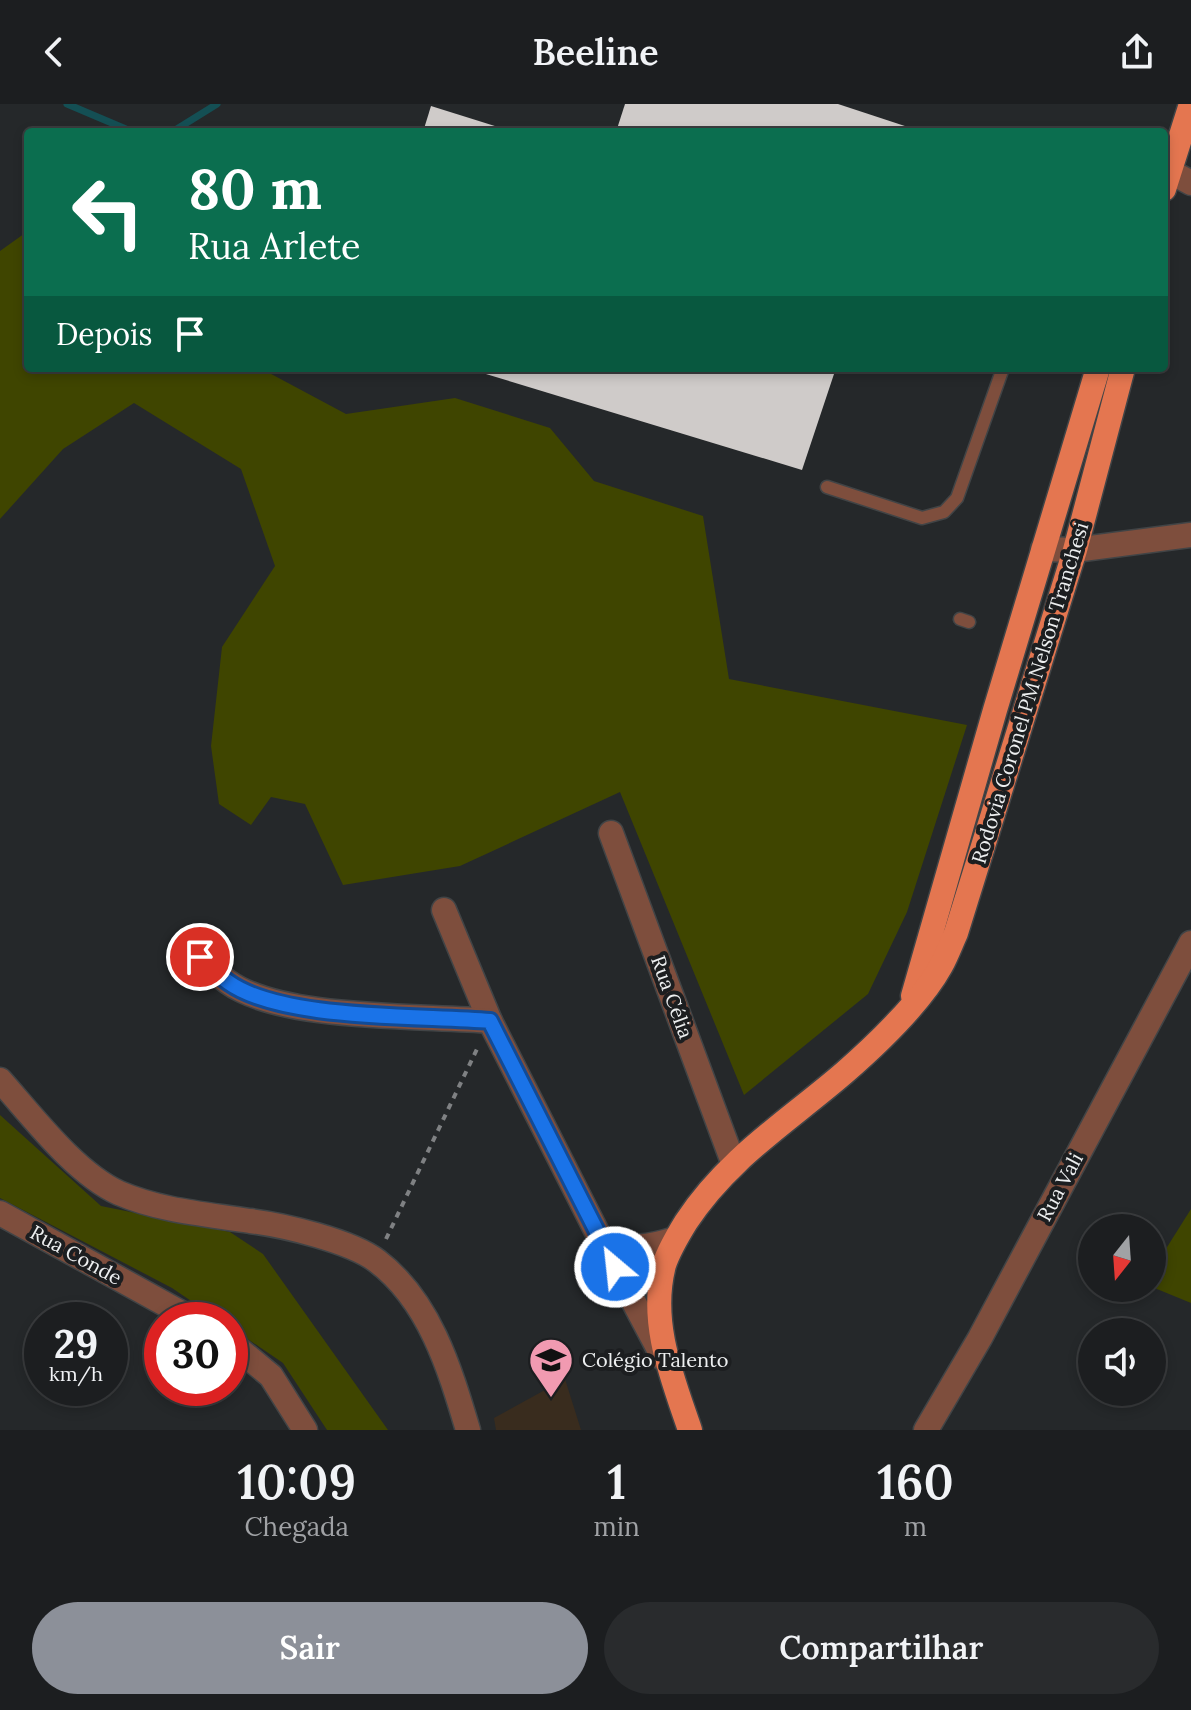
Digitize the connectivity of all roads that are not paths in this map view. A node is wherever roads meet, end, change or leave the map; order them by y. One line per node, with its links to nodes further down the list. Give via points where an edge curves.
1 (1188, 110): 2 (highway)
2 (1168, 174)
3 (1168, 180): 4 (street)
4 (1191, 183)
5 (1002, 372): 8 (lane, via 957,498 944,512 922,518)
6 (1097, 372): 10 (highway, Rodovia Coronel PM Nelson Tranchesi)
7 (1122, 372): 11 (highway, Rodovia Coronel PM Nelson Tranchesi)
8 (827, 487)
9 (1191, 535): 11 (street)
10 (1043, 549): 11 (street); 16 (highway, Rodovia Coronel PM Nelson Tranchesi)
11 (1075, 550): 16 (highway, Rodovia Coronel PM Nelson Tranchesi, via 956,933 942,965)
12 (611, 833): 19 (street, Rua Célia)
13 (444, 910): 17 (street)
14 (1191, 943): 29 (street, Rua Vali)
15 (200, 957): 17 (street, via 230,983 298,1007)
16 (910, 1006): 19 (highway, Rodovia Coronel PM Nelson Tranchesi, via 846,1071)
17 (490, 1021): 22 (street)
18 (0, 1080): 27 (street, via 80,1166 116,1191 160,1208 285,1226 376,1260 413,1296 450,1372)
19 (733, 1162): 21 (highway, Rodovia Coronel PM Nelson Tranchesi)
20 (0, 1213): 23 (street, Rua Conde)
21 (675, 1239): 22 (street, via 652,1247); 25 (highway, Rodovia Coronel PM Nelson Tranchesi, via 664,1265 660,1304)
22 (602, 1242): 25 (street)
23 (161, 1302)
24 (248, 1357): 26 (street, via 271,1376)
25 (667, 1365): 28 (highway, Rodovia Coronel PM Nelson Tranchesi)
26 (305, 1430)
27 (468, 1430)
28 (690, 1430)
29 (926, 1430)

